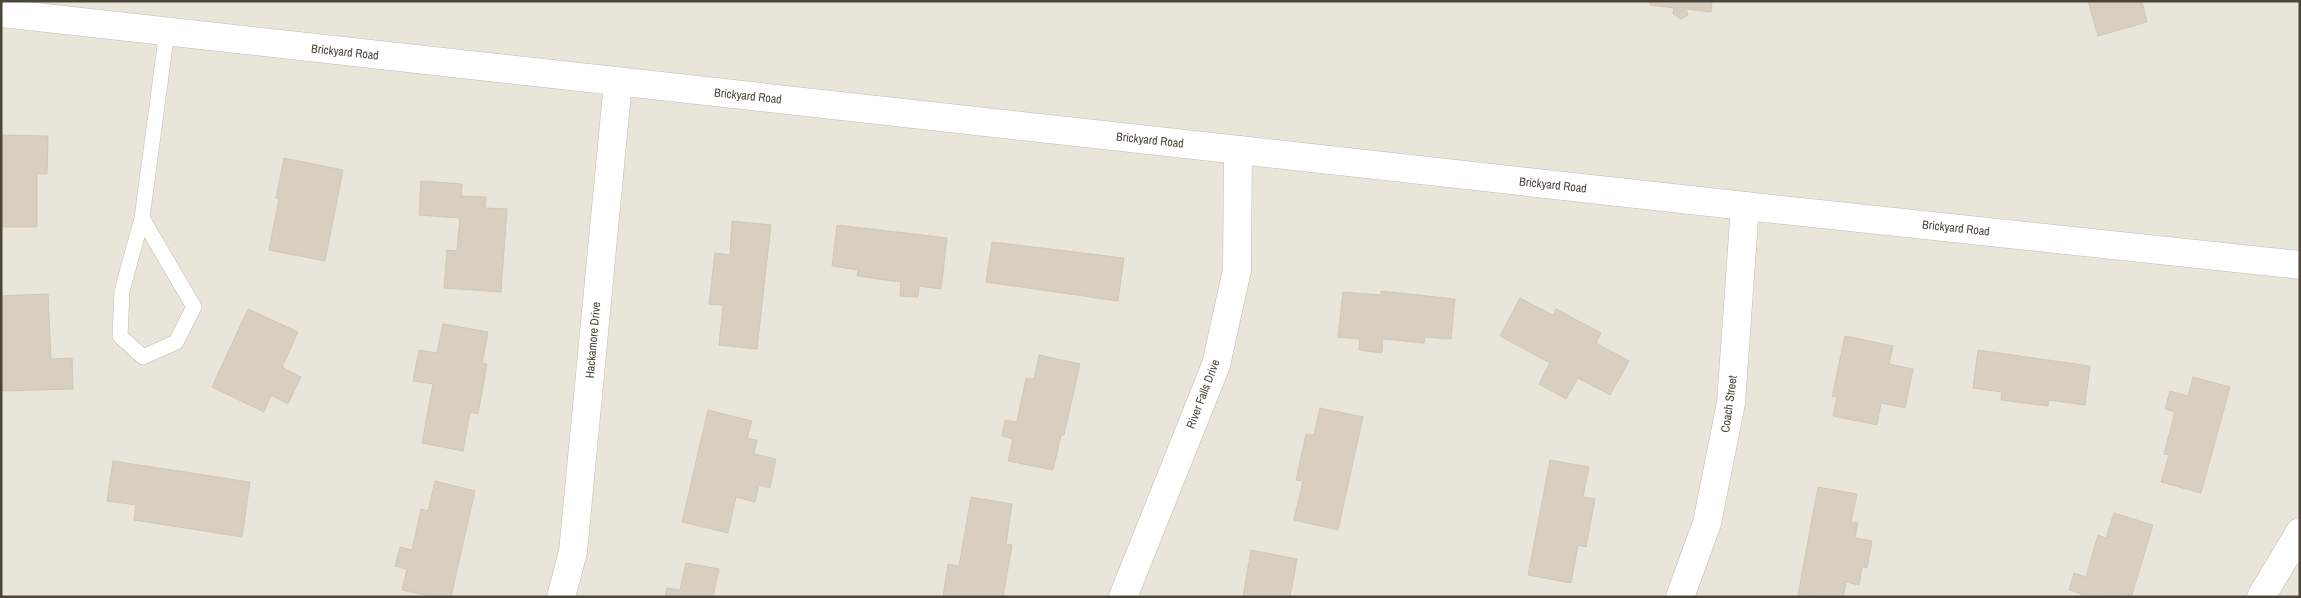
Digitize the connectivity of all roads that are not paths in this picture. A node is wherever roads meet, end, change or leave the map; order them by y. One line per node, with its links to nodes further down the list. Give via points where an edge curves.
1 (1, 13): 2 (street, Brickyard Road)
2 (167, 31): 3 (street, Brickyard Road); 6 (lane)
3 (618, 82): 4 (street, Brickyard Road); 9 (street, Hackamore Drive, via 572,552)
4 (1238, 150): 5 (street, Brickyard Road); 10 (street, River Falls Drive, via 1237,270 1216,365)
5 (1745, 206): 7 (street, Brickyard Road); 11 (street, Coach Street, via 1731,403 1707,523)
6 (142, 218): 6 (lane, via 122,291 120,336 143,357 176,342 194,307)
7 (2300, 265)
8 (2300, 532): 12 (street)
9 (561, 597)
10 (1123, 597)
11 (1680, 597)
12 (2261, 597)

